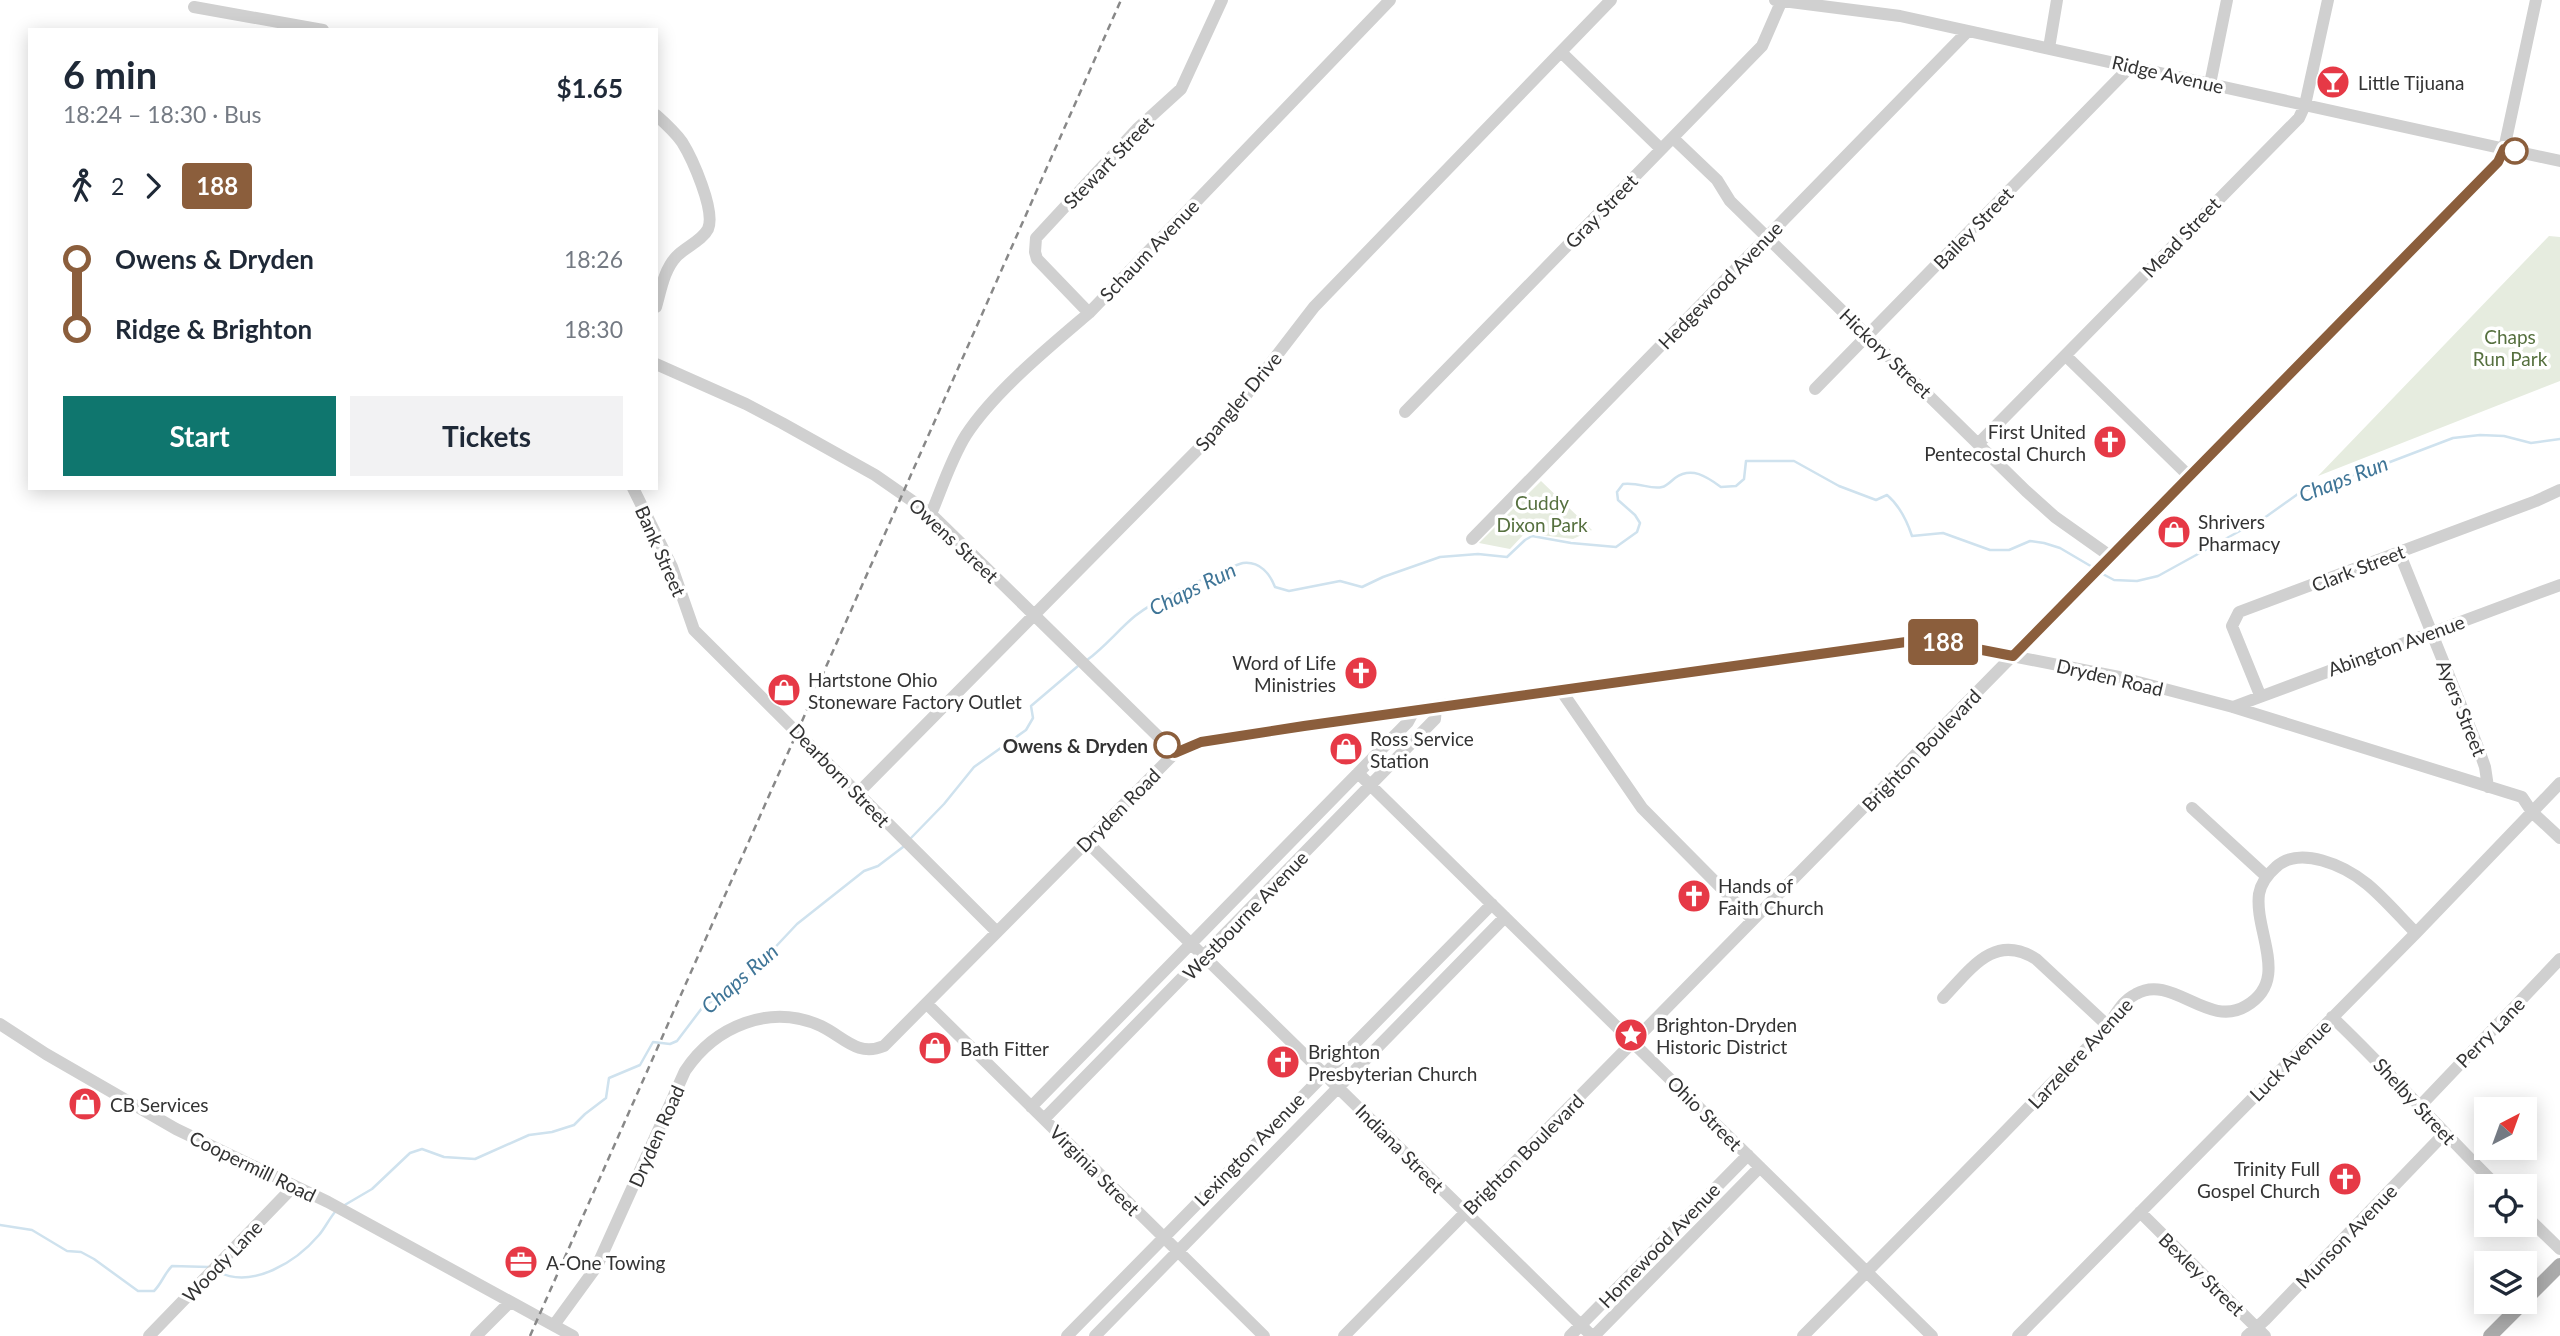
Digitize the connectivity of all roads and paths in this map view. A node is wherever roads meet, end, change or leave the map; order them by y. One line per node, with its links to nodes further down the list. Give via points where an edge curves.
1 (1222, 0): 24 (street, Stewart Street, via 1181,89 1137,129 1037,238 1037,259)
2 (1390, 0): 24 (street, Schaum Avenue)
3 (1611, 0): 13 (street, Spangler Drive)
4 (1779, 0): 11 (street, Ridge Avenue, via 1900,16); 18 (street, Gray Street, via 1762,46)
5 (2057, 0): 12 (street)
6 (2227, 0): 15 (street)
7 (2328, 0): 16 (street, Mead Street)
8 (2536, 0): 20 (street, Brighton Boulevard)
9 (194, 8): 10 (street)
10 (311, 28)
11 (1968, 31): 12 (street, Ridge Avenue); 22 (street, Hedgewood Avenue)
12 (2049, 48): 14 (street, Ridge Avenue)
13 (1561, 52): 19 (street); 40 (street, Spangler Drive, via 1314,307 1227,420)
14 (2131, 66): 15 (street, Ridge Avenue); 25 (street, Bailey Street)
15 (2210, 83): 16 (street, Ridge Avenue)
16 (2305, 105): 20 (street, Ridge Avenue); 26 (street, Mead Street, via 2299,118)
17 (658, 116): 23 (street, via 689,155 710,225 668,267)
18 (1673, 138): 19 (street, Gray Street); 22 (street, Hickory Street)
19 (1661, 149): 29 (street, Gray Street)
20 (2504, 149): 21 (street, Ridge Avenue); 31 (street, Brighton Boulevard, via 2498,162)
21 (2560, 161)
22 (1767, 237): 25 (street, Hickory Street); 35 (street, Hedgewood Avenue)
23 (658, 300)
24 (1089, 313): 34 (street, Schaum Avenue, via 1035,359 977,419)
25 (1868, 336): 28 (street, Bailey Street); 30 (street, Hickory Street)
26 (2066, 356): 30 (street, Mead Street); 31 (street)
27 (658, 365): 34 (street, Owens Street, via 746,404 875,475)
28 (1815, 389)
29 (1405, 412)
30 (1978, 444): 37 (street, Hickory Street)
31 (2189, 476): 37 (street, Brighton Boulevard)
32 (634, 490): 39 (street, Bank Street, via 672,568)
33 (2560, 490): 36 (street, Clark Street)
34 (931, 514): 40 (street, Owens Street)
35 (1472, 539)
36 (2399, 552): 41 (street, Ayers Street); 44 (street, Clark Street, via 2239,612 2232,626)
37 (2107, 560): 42 (street, Brighton Boulevard)
38 (2560, 585): 41 (street, Abington Avenue)
39 (687, 615): 53 (street, Dearborn Street, via 694,630)
40 (1033, 615): 48 (street, Owens Street); 53 (street, Spangler Drive)
41 (2432, 633): 44 (street, Abington Avenue); 52 (street, Ayers Street, via 2485,767)
42 (2013, 656): 43 (street, Dryden Road, via 1913,641); 46 (street, Dryden Road); 61 (street, Brighton Boulevard)
43 (1560, 690): 45 (street, Dryden Road); 61 (street, via 1642,808)
44 (2260, 695): 46 (street, Abington Avenue)
45 (1436, 706): 47 (street, Dryden Road); 51 (street, Westbourne Avenue, via 1435,719)
46 (2233, 707): 52 (street, Dryden Road)
47 (1415, 709): 48 (street, Dryden Road, via 1201,742); 49 (street, Westbourne Avenue)
48 (1175, 753): 57 (street, Dryden Road)
49 (1358, 774): 51 (street, Ohio Street); 64 (street, Westbourne Avenue)
50 (2560, 783): 55 (street, Luck Avenue)
51 (1371, 787): 59 (street, Ohio Street); 65 (street, Westbourne Avenue)
52 (2488, 787): 55 (street, Dryden Road, via 2522,797)
53 (856, 794): 62 (street, Dearborn Street)
54 (2192, 808): 58 (street)
55 (2532, 812): 56 (street); 63 (street, Luck Avenue)
56 (2560, 838)
57 (1087, 842): 62 (street, Dryden Road); 64 (street, Indiana Street)
58 (2266, 876): 63 (street, via 2290,858 2315,858 2369,886); 71 (street, Larzelere Avenue, via 2259,893 2270,966 2260,995 2237,1011 2224,1012 2152,989 2139,992 2118,1008)
59 (1492, 904): 60 (street, Ohio Street); 73 (street, Lexington Avenue)
60 (1505, 917): 72 (street, Ohio Street); 74 (street, Lexington Avenue)
61 (1754, 920): 72 (street, Brighton Boulevard)
62 (997, 932): 68 (street, Dryden Road)
63 (2416, 933): 69 (street, Luck Avenue)
64 (1191, 943): 65 (street, Indiana Street); 76 (street, Westbourne Avenue)
65 (1205, 957): 73 (street, Indiana Street); 77 (street, Westbourne Avenue)
66 (2560, 959): 75 (street, Perry Lane)
67 (1943, 998): 71 (street, via 1978,962 2011,949 2036,960)
68 (927, 1004): 76 (street, Virginia Street); 94 (street, Dryden Road, via 895,1037 876,1049 859,1048 809,1021 783,1016 740,1024 707,1044 685,1071 597,1266)
69 (2332, 1017): 75 (street, Shelby Street); 83 (street, Luck Avenue)
70 (0, 1024): 82 (street, Coopermill Road, via 176,1129)
71 (2107, 1025): 90 (street, Larzelere Avenue)
72 (1633, 1042): 79 (street, Ohio Street); 84 (street, Brighton Boulevard)
73 (1323, 1073): 74 (street, Indiana Street); 86 (street, Lexington Avenue)
74 (1338, 1087): 84 (street, Indiana Street); 88 (street, Lexington Avenue)
75 (2420, 1106): 78 (street, Shelby Street)
76 (1031, 1107): 77 (street, Virginia Street)
77 (1044, 1119): 86 (street, Virginia Street)
78 (2444, 1134): 81 (street, Shelby Street); 96 (street, Munson Avenue)
79 (1748, 1155): 80 (street, Ohio Street); 95 (street, Homewood Avenue)
80 (1760, 1167): 90 (street, Ohio Street); 105 (street, Homewood Avenue)
81 (2485, 1174)
82 (295, 1186): 92 (street, Coopermill Road); 97 (street, Woody Lane)
83 (2140, 1212): 96 (street, Bexley Street); 108 (street, Luck Avenue)
84 (1466, 1213): 95 (street, Indiana Street); 103 (street, Brighton Boulevard)
85 (2537, 1227): 87 (street)
86 (1163, 1237): 88 (street, Virginia Street); 100 (street, Lexington Avenue)
87 (2560, 1249)
88 (1178, 1252): 101 (street, Lexington Avenue); 102 (street, Virginia Street)
89 (2560, 1265): 91 (main road)
90 (1867, 1272): 106 (street, Larzelere Avenue); 107 (street, Ohio Street)
91 (2537, 1288)
92 (510, 1302): 94 (street, Coopermill Road); 98 (street)
93 (2511, 1314): 109 (main road)
94 (554, 1325): 99 (street, Coopermill Road)
95 (1581, 1325): 104 (street, Homewood Avenue); 105 (street, Indiana Street)
96 (2256, 1333)
97 (149, 1336)
98 (476, 1336)
99 (573, 1336)
100 (1067, 1336)
101 (1095, 1336)
102 (1264, 1336)
103 (1344, 1336)
104 (1570, 1336)
105 (1593, 1336)
106 (1803, 1336)
107 (1932, 1336)
108 (2018, 1336)
109 (2490, 1336)

